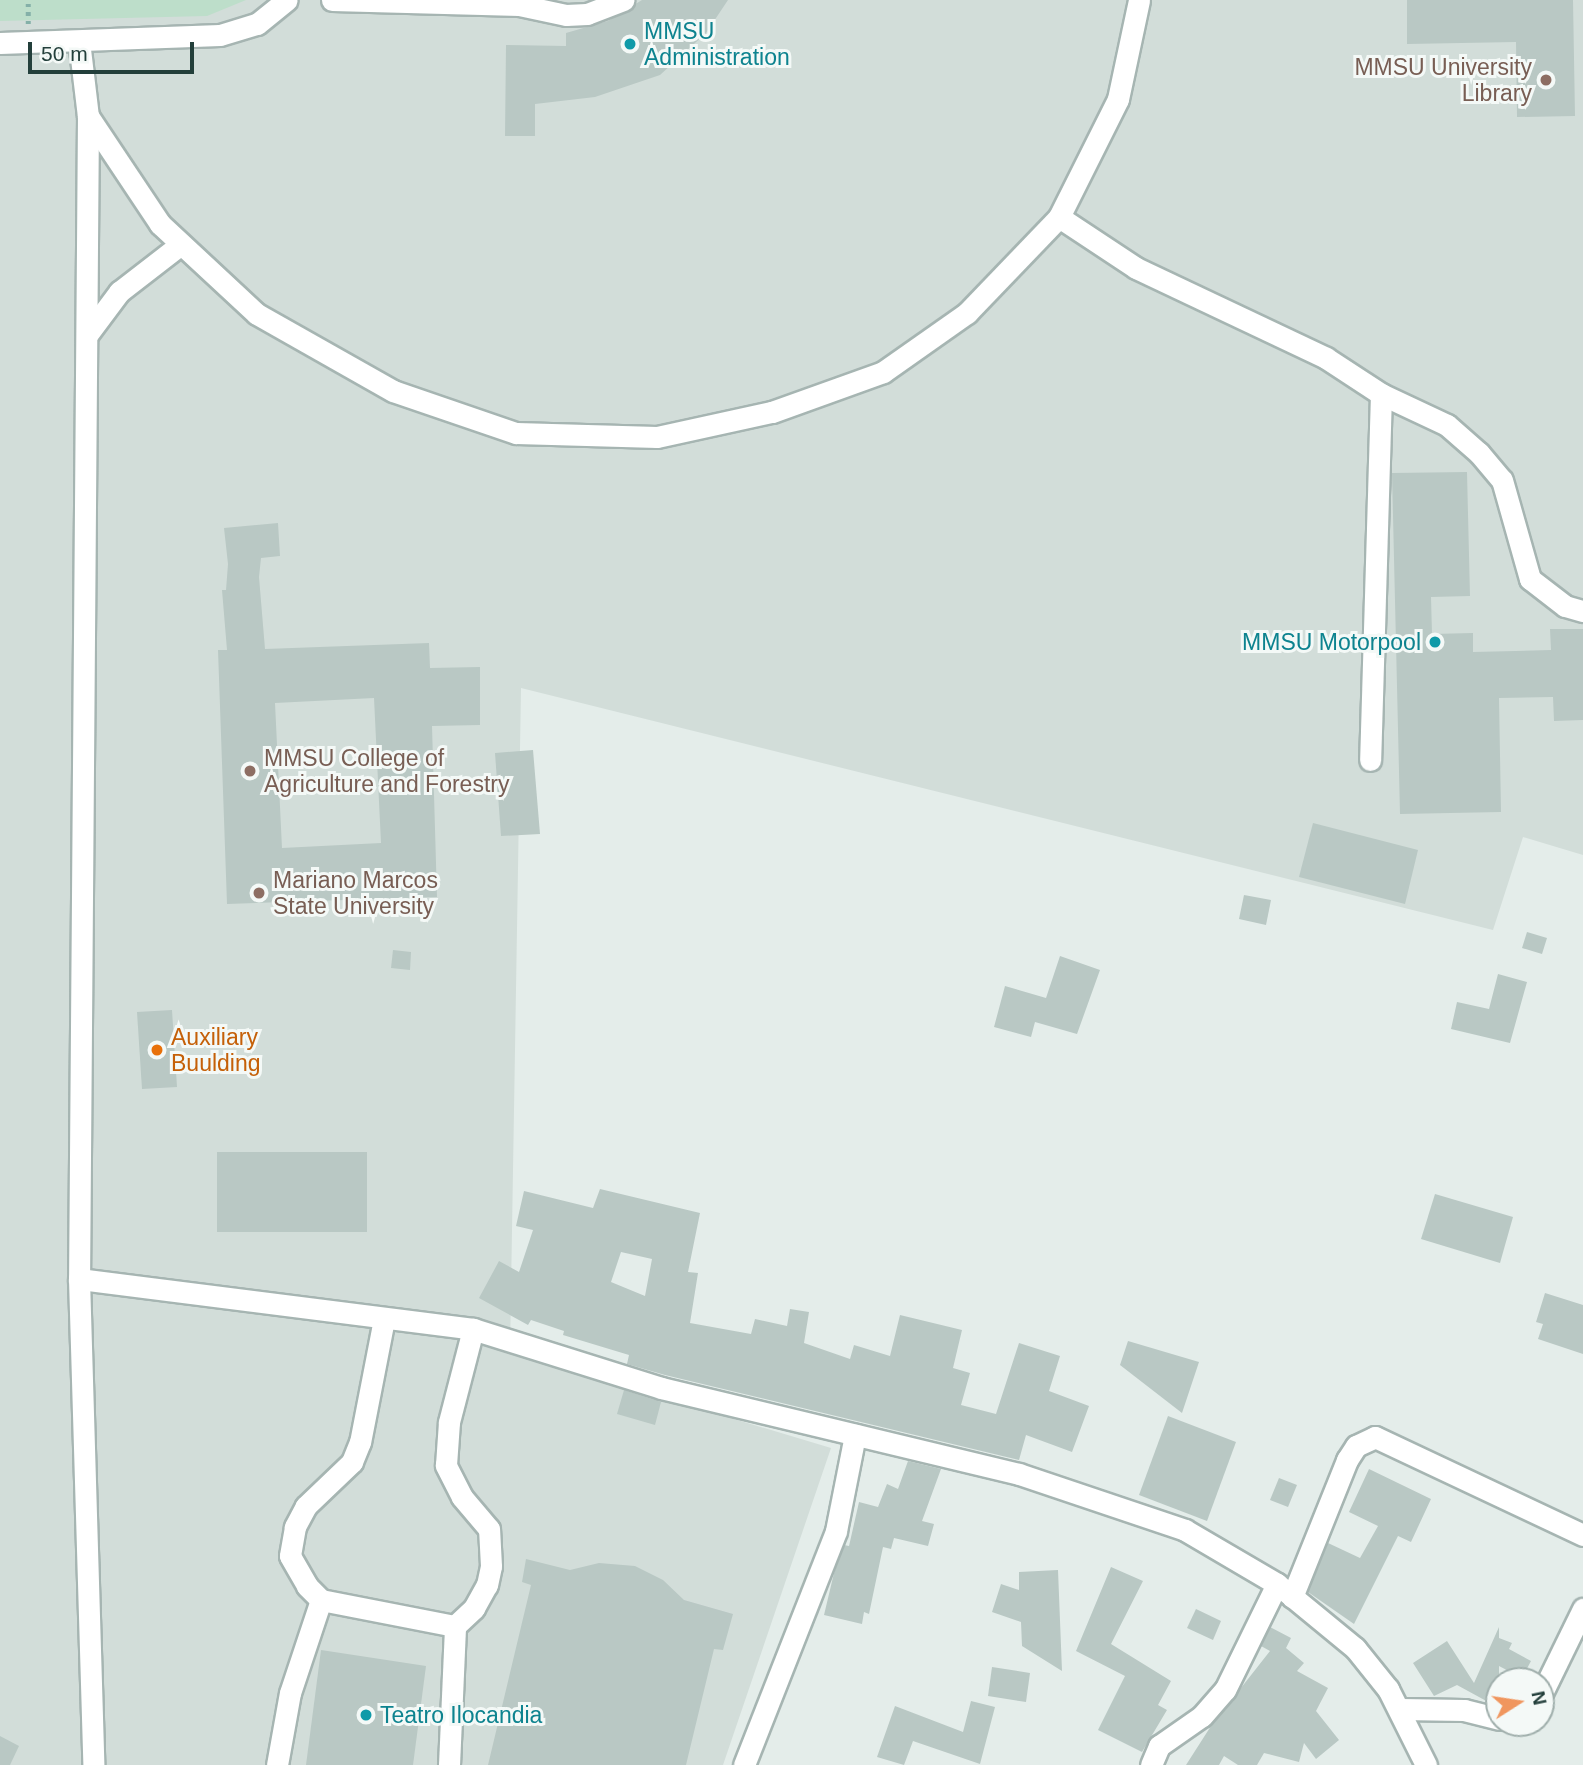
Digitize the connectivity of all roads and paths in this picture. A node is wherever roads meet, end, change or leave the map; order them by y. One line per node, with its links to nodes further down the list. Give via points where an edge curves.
1 (287, 0): 6 (street, via 257,24 219,35)
2 (332, 0): 5 (street)
3 (623, 0): 5 (street, via 587,14)
4 (1139, 0): 9 (street, via 1118,99)
5 (566, 8)
6 (79, 41): 7 (street); 8 (street)
7 (0, 43)
8 (88, 116): 10 (street, via 160,224); 11 (street)
9 (1059, 217): 10 (street, via 967,313 883,372 772,412 657,436 516,433 393,391 257,314); 12 (street, via 1136,268 1326,358)
10 (181, 244): 11 (street, via 118,292)
11 (87, 335): 15 (street)
12 (1381, 394): 13 (street, via 1447,425 1479,453 1502,480 1530,579 1565,606); 14 (street)
13 (1583, 611)
14 (1370, 760)
15 (79, 1279): 16 (street); 27 (street)
16 (384, 1319): 17 (street); 21 (street, via 352,1462 306,1506 295,1527 290,1556 302,1580)
17 (473, 1329): 18 (street, via 661,1388); 23 (street, via 449,1422 446,1465 462,1497 489,1529 492,1547 487,1585 474,1608)
18 (855, 1435): 20 (street, via 1019,1474 1185,1530); 30 (street, via 835,1531)
19 (1583, 1535): 20 (street, via 1375,1437 1356,1446 1347,1460)
20 (1285, 1590): 25 (street, via 1355,1648); 31 (street, via 1225,1690 1202,1716 1159,1746)
21 (321, 1600): 23 (street); 28 (street, via 290,1693)
22 (1583, 1609): 24 (street)
23 (455, 1626): 29 (street)
24 (1555, 1667)
25 (1400, 1709): 26 (street); 32 (street)
26 (1485, 1715)
27 (93, 1765)
28 (276, 1765)
29 (449, 1765)
30 (744, 1765)
31 (1151, 1765)
32 (1426, 1765)

